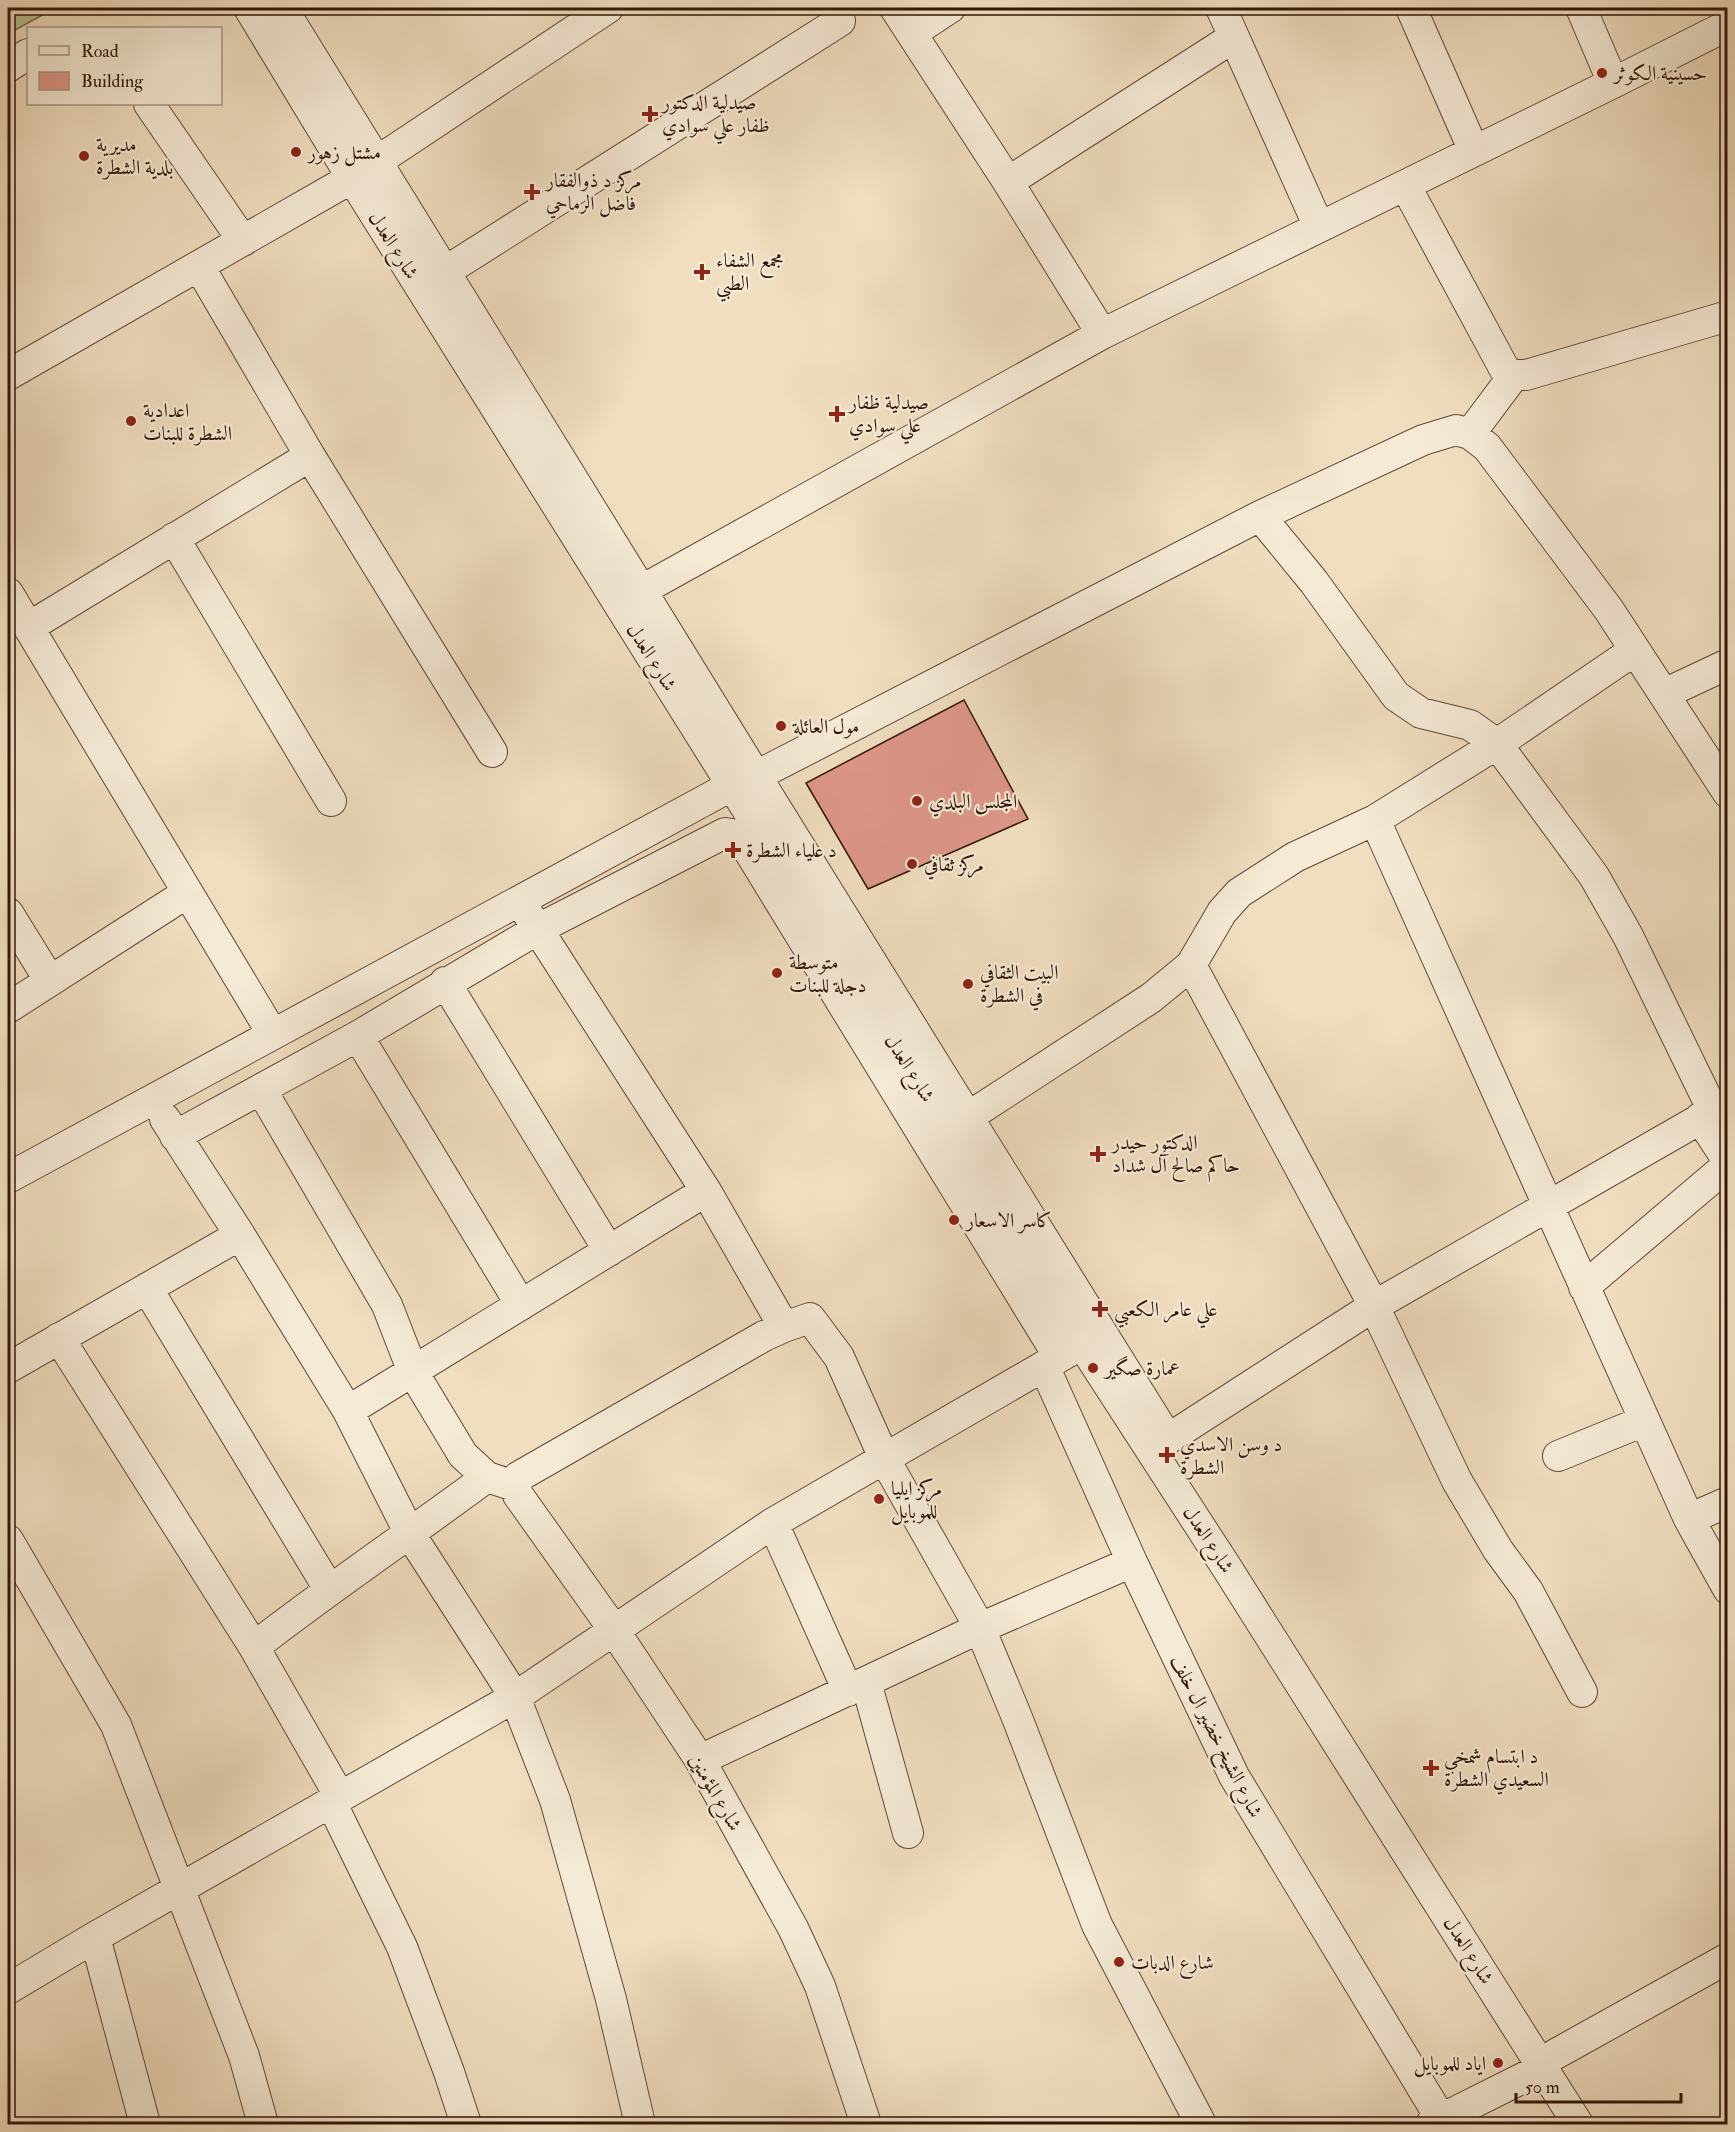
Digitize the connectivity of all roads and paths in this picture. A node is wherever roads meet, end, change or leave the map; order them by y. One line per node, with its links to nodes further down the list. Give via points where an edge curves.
1 (249, 8): 19 (street, شارع العدل)
2 (282, 8): 18 (street, شارع العدل)
3 (608, 8): 18 (street)
4 (895, 8): 11 (street)
5 (950, 8): 11 (street)
6 (1221, 8): 12 (street)
7 (1411, 8): 17 (street)
8 (1581, 8): 15 (street)
9 (840, 21): 25 (street)
10 (1728, 25): 15 (street)
11 (912, 33): 20 (street)
12 (1234, 37): 20 (street); 22 (street)
13 (27, 55): 14 (street)
14 (8, 67)
15 (1613, 83): 17 (street)
16 (150, 105): 23 (street)
17 (1474, 152): 21 (street)
18 (378, 160): 19 (street); 25 (street, شارع العدل)
19 (352, 178): 23 (street); 42 (street, شارع العدل)
20 (1008, 183): 27 (street)
21 (1405, 185): 22 (street); 29 (street, via 1504,370)
22 (1319, 227): 27 (street)
23 (243, 241): 24 (street)
24 (199, 266): 28 (street); 31 (street)
25 (446, 271): 34 (street, شارع العدل)
26 (1728, 316): 29 (street, via 1526,375)
27 (1101, 334): 34 (street)
28 (8, 375)
29 (1514, 375): 30 (street)
30 (1470, 434): 32 (street, via 1456,430 1423,440); 37 (street, via 1487,447)
31 (310, 456): 33 (street); 41 (street)
32 (1260, 516): 40 (street, via 1314,582 1396,696 1422,713 1470,724); 42 (street)
33 (174, 538): 36 (street); 44 (street)
34 (642, 590): 42 (street, شارع العدل)
35 (8, 593): 36 (street)
36 (29, 627): 46 (street)
37 (1635, 650): 39 (street); 40 (street)
38 (1728, 664): 39 (street)
39 (1664, 694): 43 (street)
40 (1497, 744): 45 (street); 58 (street, via 1594,876)
41 (492, 752)
42 (744, 781): 47 (street); 59 (street, شارع العدل); 73 (street, شارع العدل)
43 (1728, 793)
44 (332, 801)
45 (1375, 820): 50 (street, via 1295,857 1239,893 1222,912); 64 (street)
46 (187, 893): 51 (street); 54 (street)
47 (519, 900): 49 (street); 54 (street)
48 (8, 913): 51 (street)
49 (538, 929): 52 (street); 63 (street); 73 (street, via 726,833 739,835)
50 (1191, 965): 59 (street, via 1151,998); 70 (street)
51 (50, 981): 53 (street)
52 (445, 982): 55 (street); 66 (street)
53 (8, 1008)
54 (272, 1033): 57 (street)
55 (358, 1036): 56 (street); 69 (street)
56 (261, 1089): 60 (street); 75 (street, via 387,1305)
57 (152, 1099): 60 (street); 62 (street)
58 (1714, 1111): 61 (street); 64 (street)
59 (968, 1117): 78 (street, شارع العدل)
60 (175, 1136): 65 (street)
61 (1728, 1163): 67 (street)
62 (8, 1178)
63 (706, 1191): 66 (street); 71 (street)
64 (1547, 1206): 67 (street); 70 (street)
65 (240, 1235): 68 (street); 76 (street)
66 (609, 1251): 69 (street)
67 (1584, 1287): 77 (street)
68 (147, 1288): 72 (street); 89 (street)
69 (521, 1305): 75 (street)
70 (1374, 1306): 78 (street); 95 (street, via 1456,1481 1528,1591)
71 (784, 1327): 80 (street, via 810,1318 839,1358); 82 (street, via 518,1478)
72 (59, 1338): 74 (street); 93 (street)
73 (1062, 1356): 80 (street); 88 (street, شارع الشيخ خضير ال خلف); 104 (street, شارع العدل, via 1240,1588)
74 (8, 1368)
75 (412, 1372): 76 (street); 81 (street, via 463,1455)
76 (348, 1411): 86 (street)
77 (1644, 1421): 79 (street); 84 (street)
78 (1168, 1439): 104 (street, شارع العدل)
79 (1558, 1456)
80 (884, 1458): 85 (street); 91 (street)
81 (487, 1477): 82 (street); 86 (street)
82 (515, 1486): 92 (street, شارع المؤمنين)
83 (1728, 1502): 84 (street)
84 (1689, 1519): 90 (street)
85 (773, 1523): 92 (street); 94 (street)
86 (410, 1534): 89 (street); 96 (street)
87 (8, 1540): 100 (street, via 116,1725)
88 (1132, 1562): 91 (street); 105 (street, شارع الشيخ خضير ال خلف, via 1233,1776)
89 (329, 1589): 93 (street)
90 (1728, 1589)
91 (980, 1628): 94 (street); 111 (street, via 1097,1925)
92 (614, 1630): 96 (street); 97 (street, شارع المؤمنين)
93 (254, 1647): 98 (street)
94 (857, 1686): 97 (street); 99 (street)
95 (1582, 1692)
96 (515, 1697): 98 (street); 109 (street, via 555,1800 611,1999)
97 (700, 1760): 110 (street, شارع المؤمنين, via 793,1928 820,1986)
98 (336, 1800): 100 (street); 108 (street, via 402,1947)
99 (908, 1833)
100 (180, 1888): 101 (street); 107 (street, via 244,2056)
101 (95, 1936): 103 (street); 106 (street)
102 (1728, 1958): 104 (street)
103 (8, 1989)
104 (1549, 2062): 105 (street); 112 (street, شارع العدل); 113 (street, شارع العدل)
105 (1436, 2122)
106 (145, 2124)
107 (263, 2124)
108 (466, 2124)
109 (640, 2124)
110 (866, 2124)
111 (1201, 2124)
112 (1578, 2124)
113 (1598, 2124)

